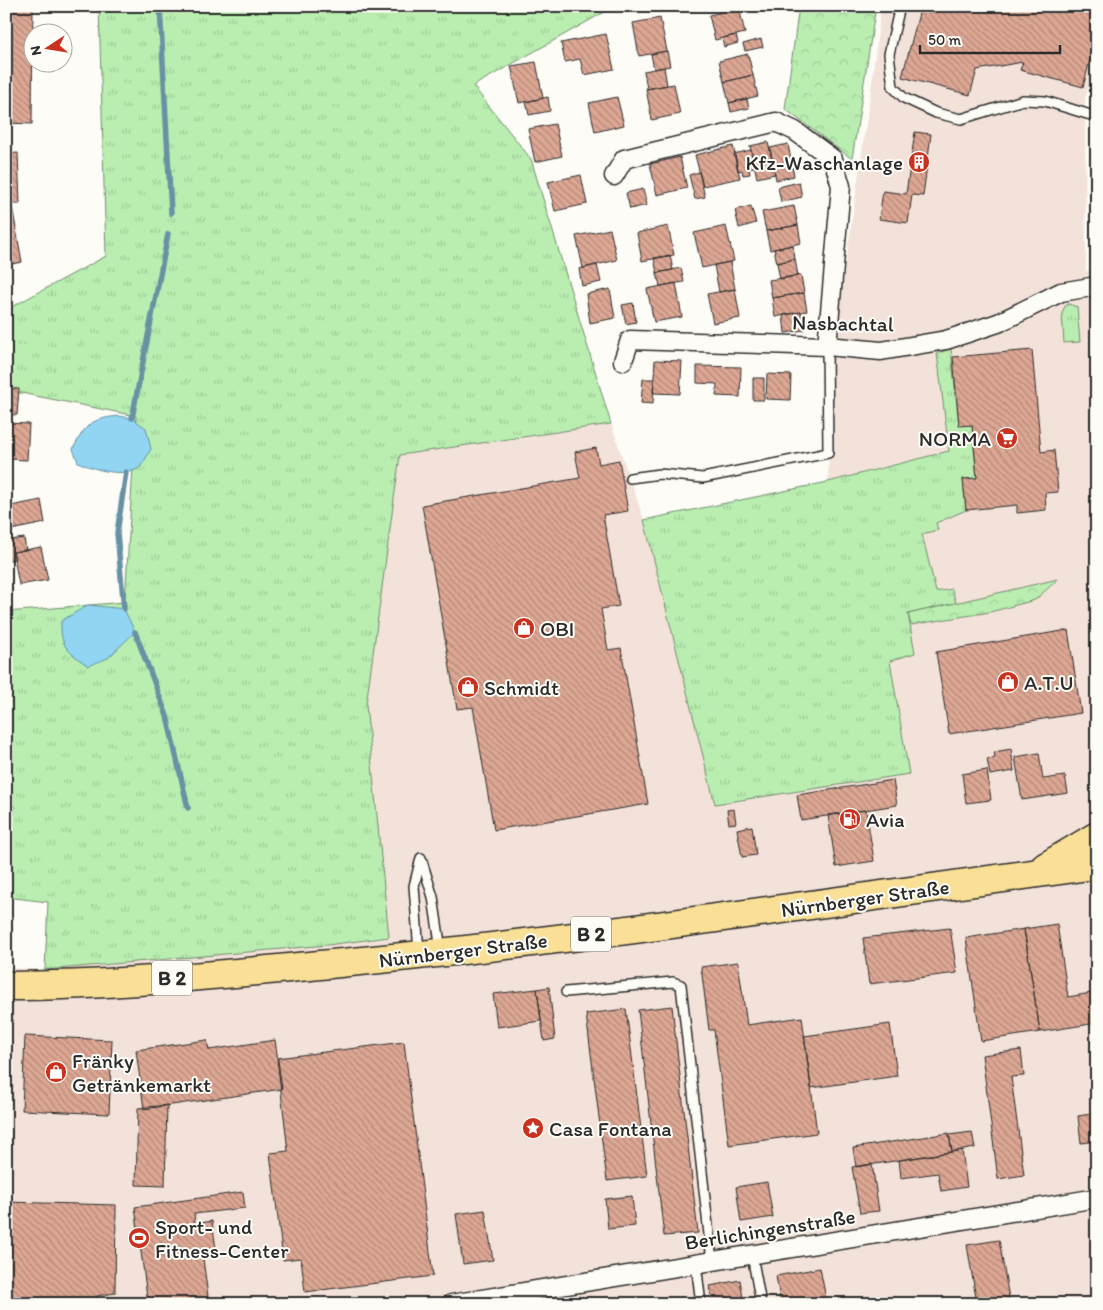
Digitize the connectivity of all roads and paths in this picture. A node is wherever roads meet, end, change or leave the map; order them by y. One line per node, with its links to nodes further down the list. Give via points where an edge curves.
1 (900, 6): 2 (lane, via 889,54 894,87 904,98 936,113 961,119 1023,100 1044,101)
2 (1097, 117)
3 (614, 176): 5 (street, via 624,159 776,122 795,131 832,159 841,186)
4 (1097, 286): 5 (street, Nasbachtal, via 1061,292 998,322 946,340 881,350)
5 (828, 346): 6 (street, Nasbachtal, via 630,340); 7 (lane, via 828,453 703,478 660,474)
6 (624, 361)
7 (630, 478)
8 (1097, 836): 10 (main road)
9 (1097, 865): 10 (main road, Nürnberger Straße / B 2)
10 (1032, 874): 11 (main road, Nürnberger Straße / B 2, via 740,916)
11 (430, 954): 11 (lane, via 433,898 421,858 414,886); 12 (main road, Nürnberger Straße / B 2, via 117,983)
12 (6, 986)
13 (566, 992): 16 (lane, via 673,982 681,985)
14 (1097, 1198): 15 (street, Berlichingenstraße)
15 (752, 1255): 16 (street, Berlichingenstraße); 19 (lane)
16 (704, 1263): 17 (street, Berlichingenstraße); 18 (lane)
17 (451, 1304)
18 (701, 1304)
19 (761, 1304)

